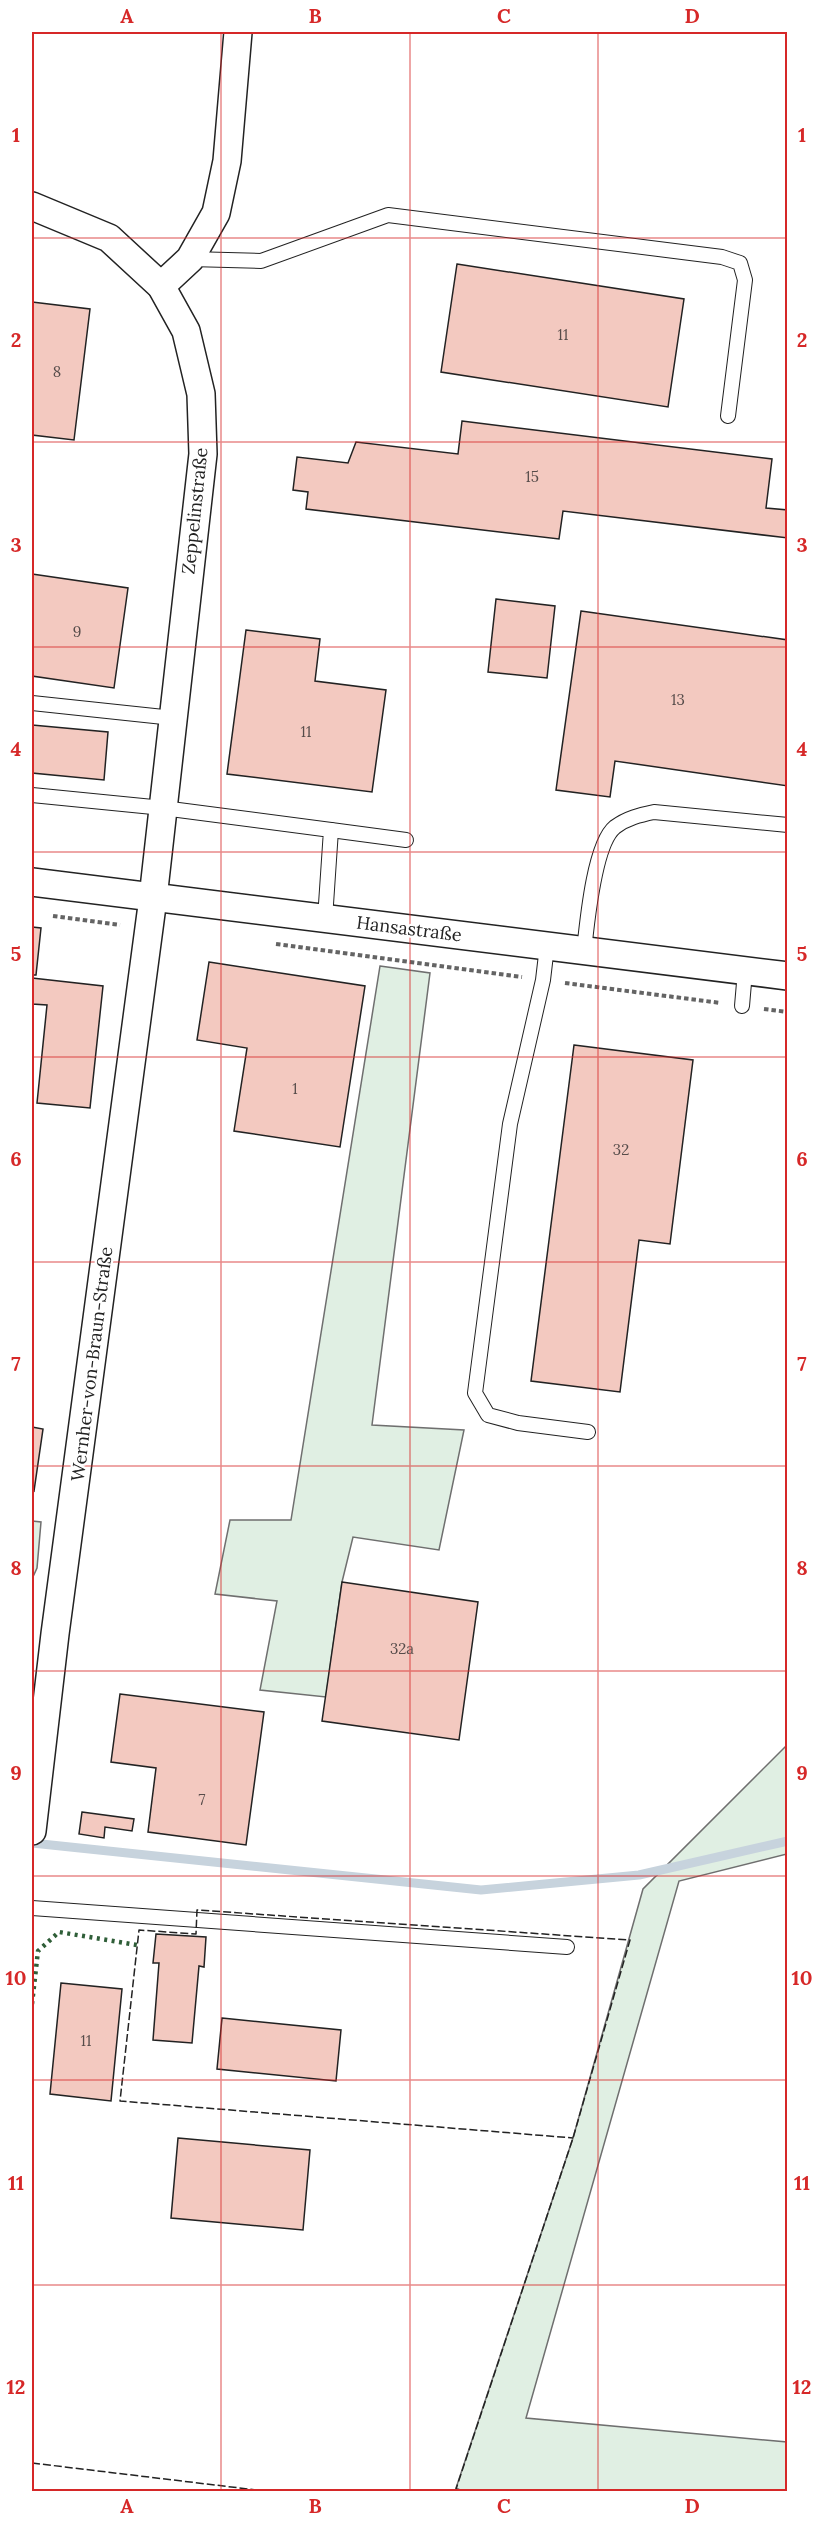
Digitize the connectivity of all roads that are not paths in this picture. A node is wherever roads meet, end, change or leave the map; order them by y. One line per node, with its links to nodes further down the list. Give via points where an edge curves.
1 (238, 32): 3 (street, via 227,161 216,213)
2 (32, 206): 4 (street, Zeppelinstraße, via 109,238)
3 (190, 259): 4 (street); 5 (lane, via 261,261 388,215 722,257 740,263 746,280)
4 (161, 286): 7 (street, Zeppelinstraße, via 186,331 201,394 203,454)
5 (728, 416)
6 (32, 703): 7 (lane)
7 (173, 718): 9 (street, Zeppelinstraße)
8 (32, 795): 9 (lane)
9 (163, 808): 11 (lane); 14 (street, Zeppelinstraße)
10 (788, 825): 17 (lane, via 654,812 632,817 615,828 602,845)
11 (331, 830): 12 (lane); 15 (lane)
12 (406, 840)
13 (32, 882): 14 (street, Hansastraße)
14 (153, 898): 15 (street, Hansastraße); 22 (street, Wernher-von-Braun-Straße)
15 (325, 919): 16 (street, Hansastraße)
16 (546, 946): 17 (street, Hansastraße); 21 (lane, via 543,980 510,1124 475,1393 488,1415)
17 (584, 951): 18 (street, Hansastraße)
18 (745, 971): 19 (street, Hansastraße); 20 (lane)
19 (788, 976)
20 (742, 1006)
21 (588, 1432)
22 (43, 1633): 23 (street, Wernher-von-Braun-Straße)
23 (32, 1828)
24 (32, 1908): 25 (lane)
25 (567, 1947)

